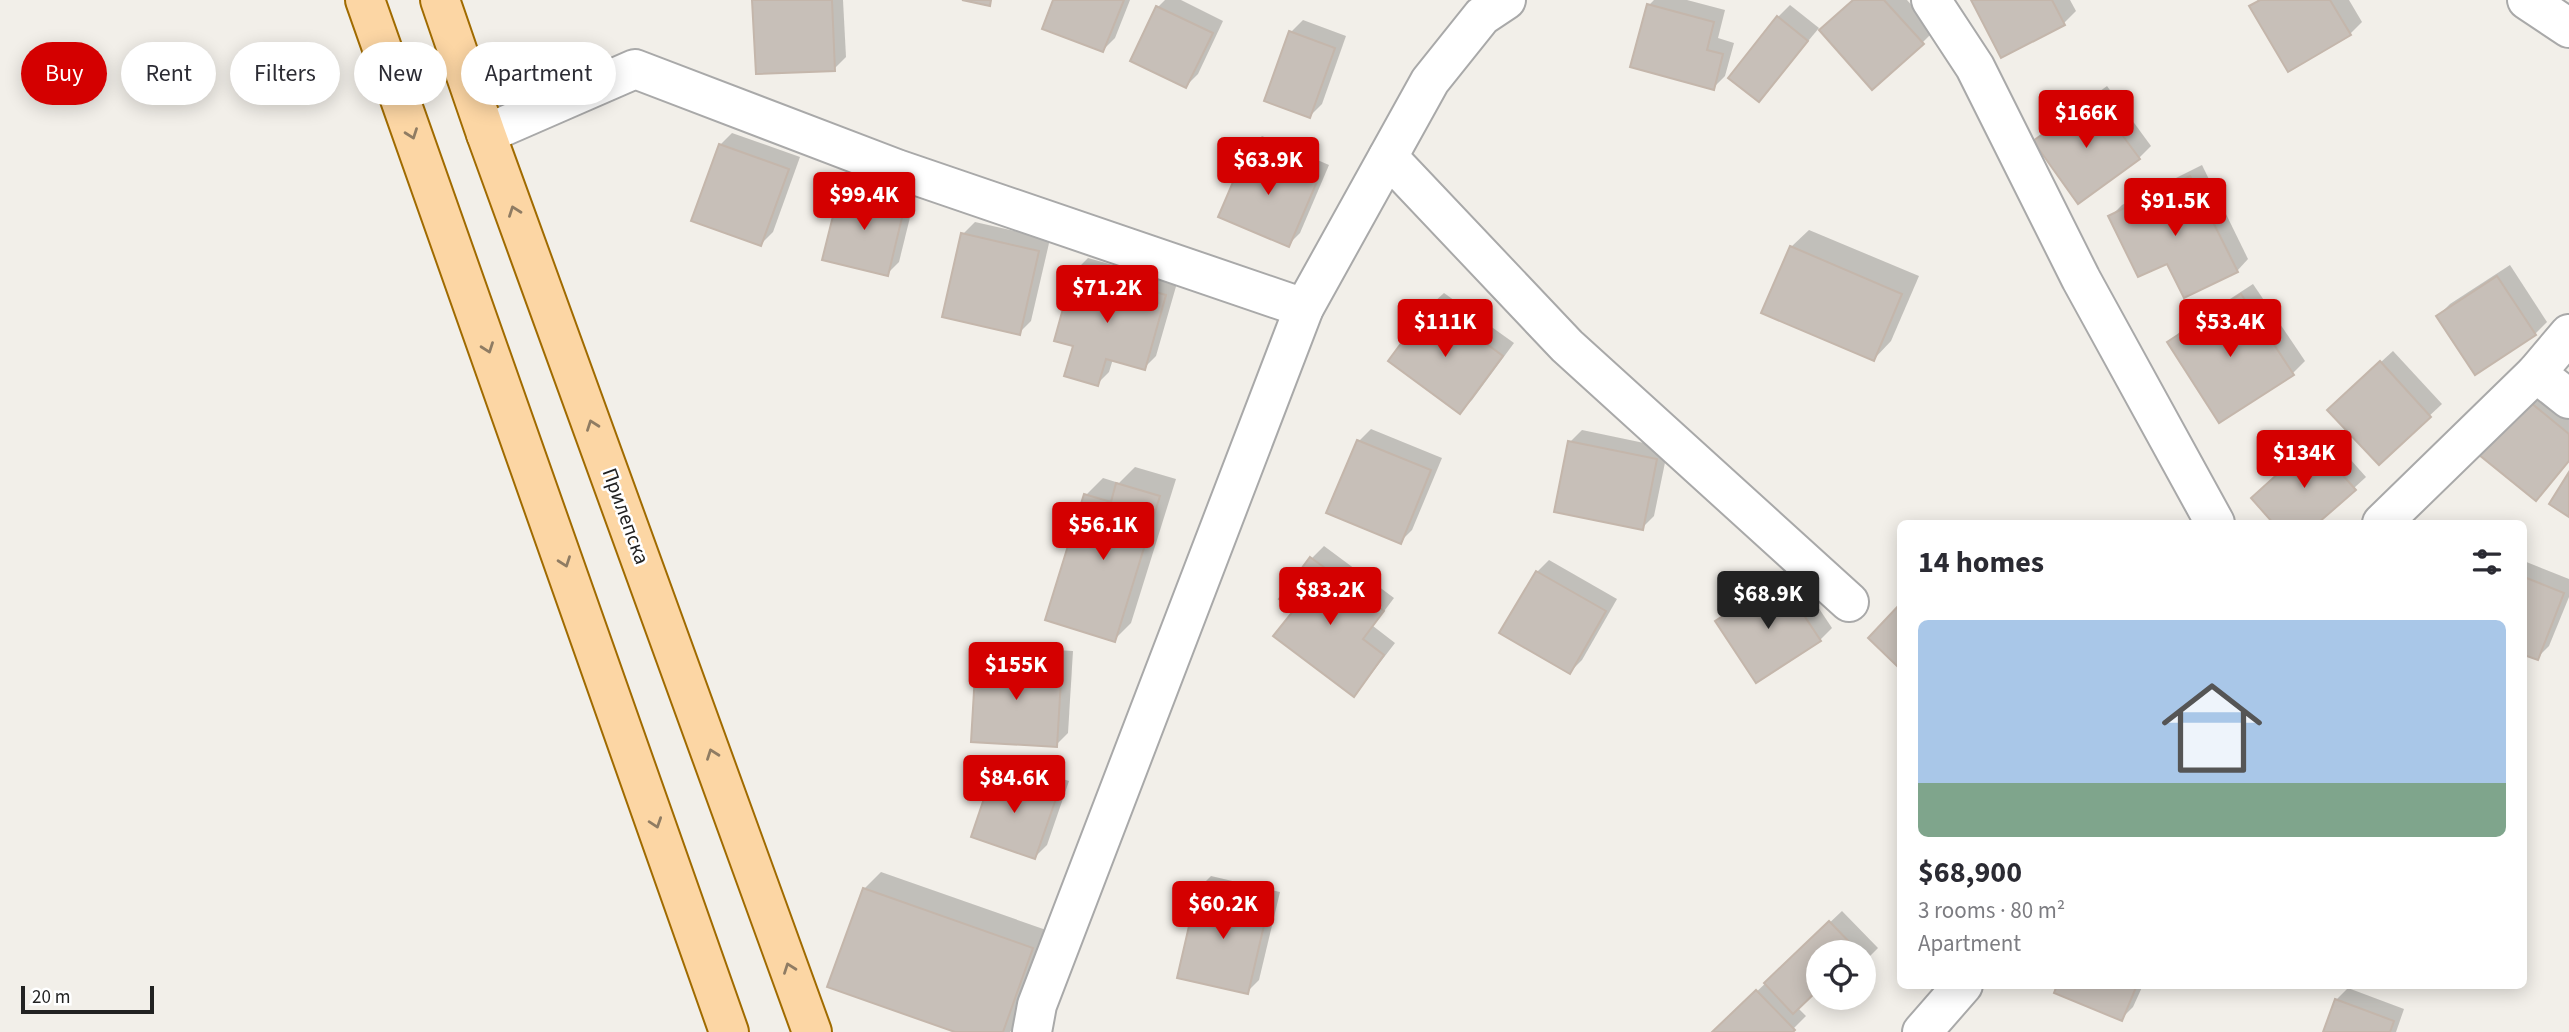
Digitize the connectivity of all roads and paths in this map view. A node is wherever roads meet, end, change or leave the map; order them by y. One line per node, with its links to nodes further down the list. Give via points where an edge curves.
1 (365, 0): 17 (main road, one-way to 17)
2 (440, 0): 7 (main road, Прилепска)
3 (1506, 0): 8 (street, via 1482,16 1430,81)
4 (1931, 0): 13 (street, via 1976,67 2081,279)
5 (2527, 0): 6 (street)
6 (2569, 28)
7 (486, 134): 9 (street, via 635,69 897,169); 18 (main road, Прилепска, one-way to 7)
8 (1388, 157): 9 (street); 15 (street, via 1567,346)
9 (1304, 308): 19 (street, via 1037,1005)
10 (2569, 334): 11 (street)
11 (2536, 373): 12 (street); 14 (street)
12 (2569, 399)
13 (2213, 520)
14 (2385, 520)
15 (1849, 602)
16 (1960, 989): 20 (street)
17 (729, 1032)
18 (812, 1032)
19 (1032, 1032)
20 (1922, 1032)

